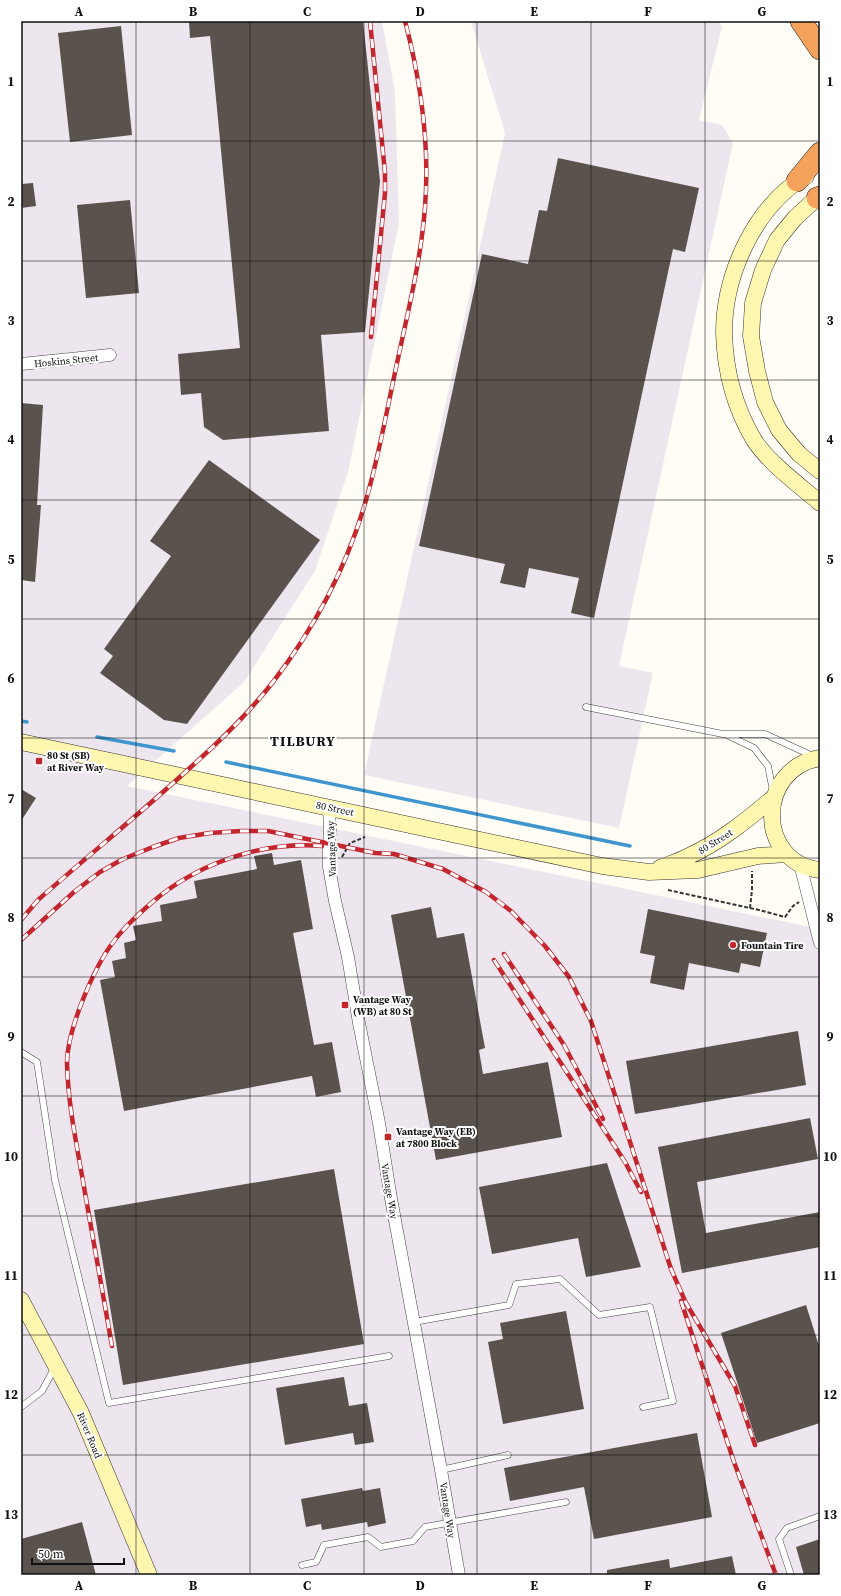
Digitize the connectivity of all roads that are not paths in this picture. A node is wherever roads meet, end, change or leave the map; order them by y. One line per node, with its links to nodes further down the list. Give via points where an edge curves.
1 (820, 153): 3 (highway)
2 (820, 168): 3 (street)
3 (797, 181): 8 (street, via 773,202 753,229 738,262 728,297 724,333 730,379 740,412 755,441 780,469)
4 (819, 197): 7 (street, via 795,218 777,240 763,270 753,303 751,336 756,371 765,402 776,425 799,454)
5 (110, 355): 6 (street, Hoskins Street)
6 (21, 364)
7 (820, 471)
8 (820, 502)
9 (586, 707): 10 (lane)
10 (723, 734): 12 (lane, via 765,734); 13 (lane, via 754,748 768,766)
11 (21, 742): 14 (street, 80 Street)
12 (819, 758): 13 (street, via 799,765 789,773 778,785)
13 (774, 797): 15 (street, via 772,827); 18 (street, 80 Street, via 745,822 715,842)
14 (329, 807): 18 (street, 80 Street, via 602,866); 22 (street, Vantage Way, via 330,874 348,957)
15 (786, 854): 16 (street); 18 (street, 80 Street, via 758,856 698,870)
16 (800, 864): 17 (street); 19 (street)
17 (820, 870)
18 (649, 872)
19 (820, 943)
20 (21, 1052): 23 (lane, via 37,1062 55,1180 109,1403)
21 (21, 1300): 24 (street, River Road)
22 (414, 1322): 26 (lane, via 509,1305 516,1284 560,1279 599,1315 650,1307 673,1401); 28 (street, Vantage Way)
23 (389, 1356)
24 (56, 1366): 25 (lane, via 42,1391); 33 (street, River Road, via 81,1413)
25 (21, 1407)
26 (643, 1407)
27 (508, 1455): 28 (lane)
28 (441, 1470): 31 (street, Vantage Way)
29 (566, 1502): 31 (lane)
30 (820, 1516): 35 (lane, via 787,1528 779,1539)
31 (450, 1522): 32 (lane, via 425,1527 413,1541 381,1547 368,1537 324,1545 316,1562); 34 (street, Vantage Way)
32 (302, 1565)
33 (149, 1575)
34 (459, 1575)
35 (792, 1575)

